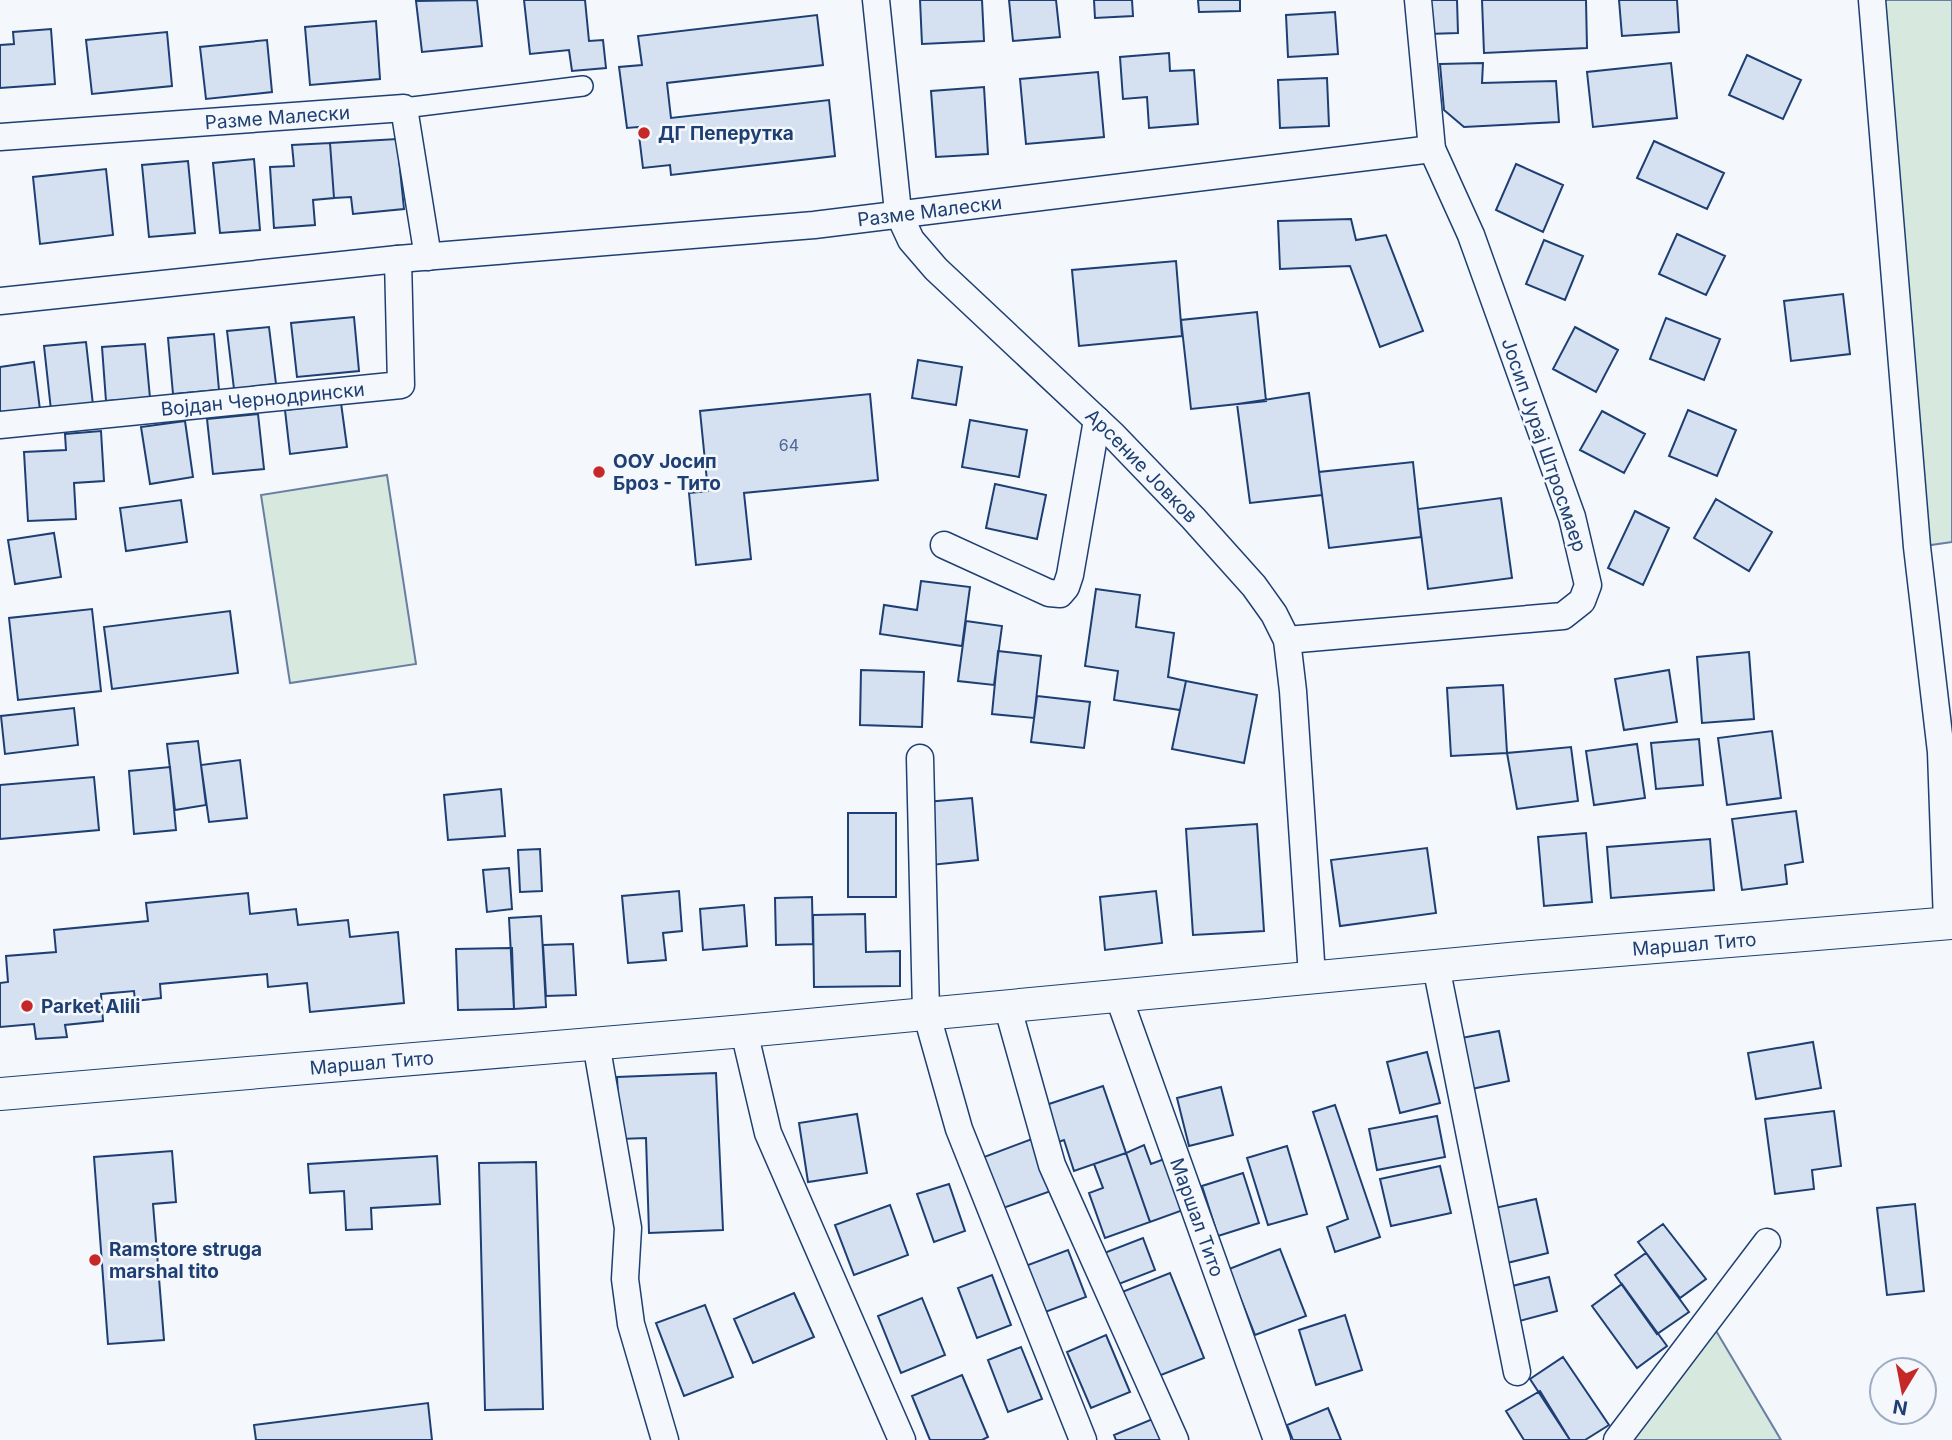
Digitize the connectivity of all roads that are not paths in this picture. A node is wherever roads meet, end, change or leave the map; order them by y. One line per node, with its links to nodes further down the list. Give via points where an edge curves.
1 (876, 0): 8 (street, Арсение Јовков)
2 (1418, 0): 7 (street, Јосип Јурај Штросмаер)
3 (1872, 0): 17 (street, via 1917,547 1941,752)
4 (583, 86): 5 (street)
5 (404, 108): 6 (street, Разме Малески); 9 (street)
6 (0, 136)
7 (1432, 149): 8 (street, Разме Малески); 15 (street, Јосип Јурај Штросмаер, via 1485,273 1572,517 1588,585 1582,601 1563,616)
8 (898, 212): 9 (street, Разме Малески, via 814,225); 12 (street, Арсение Јовков, via 911,240 936,269)
9 (428, 257): 10 (street, Разме Малески)
10 (398, 259): 11 (street, Разме Малески); 13 (street, Војдан Чернодрински, via 401,385)
11 (0, 301)
12 (1097, 420): 14 (street, via 1070,575 1059,594); 15 (street, Арсение Јовков, via 1254,586)
13 (0, 425)
14 (944, 545)
15 (1287, 640): 19 (street, Арсение Јовков)
16 (919, 758): 22 (street)
17 (1950, 923): 18 (street, Маршал Тито)
18 (1436, 966): 19 (street, Маршал Тито); 27 (street)
19 (1312, 976): 20 (street, Маршал Тито)
20 (1118, 995): 21 (street, Маршал Тито); 32 (street, Маршал Тито)
21 (1007, 1005): 22 (street, Маршал Тито); 31 (street, via 1052,1165)
22 (926, 1012): 23 (street, Маршал Тито); 30 (street, via 959,1129)
23 (744, 1031): 24 (street, Маршал Тито); 29 (street, via 768,1133)
24 (596, 1043): 25 (street, Маршал Тито); 28 (street, via 628,1228 625,1279 631,1324)
25 (0, 1094)
26 (1767, 1242): 33 (street)
27 (1517, 1372)
28 (665, 1440)
29 (901, 1440)
30 (1083, 1440)
31 (1175, 1440)
32 (1277, 1440)
33 (1617, 1440)

